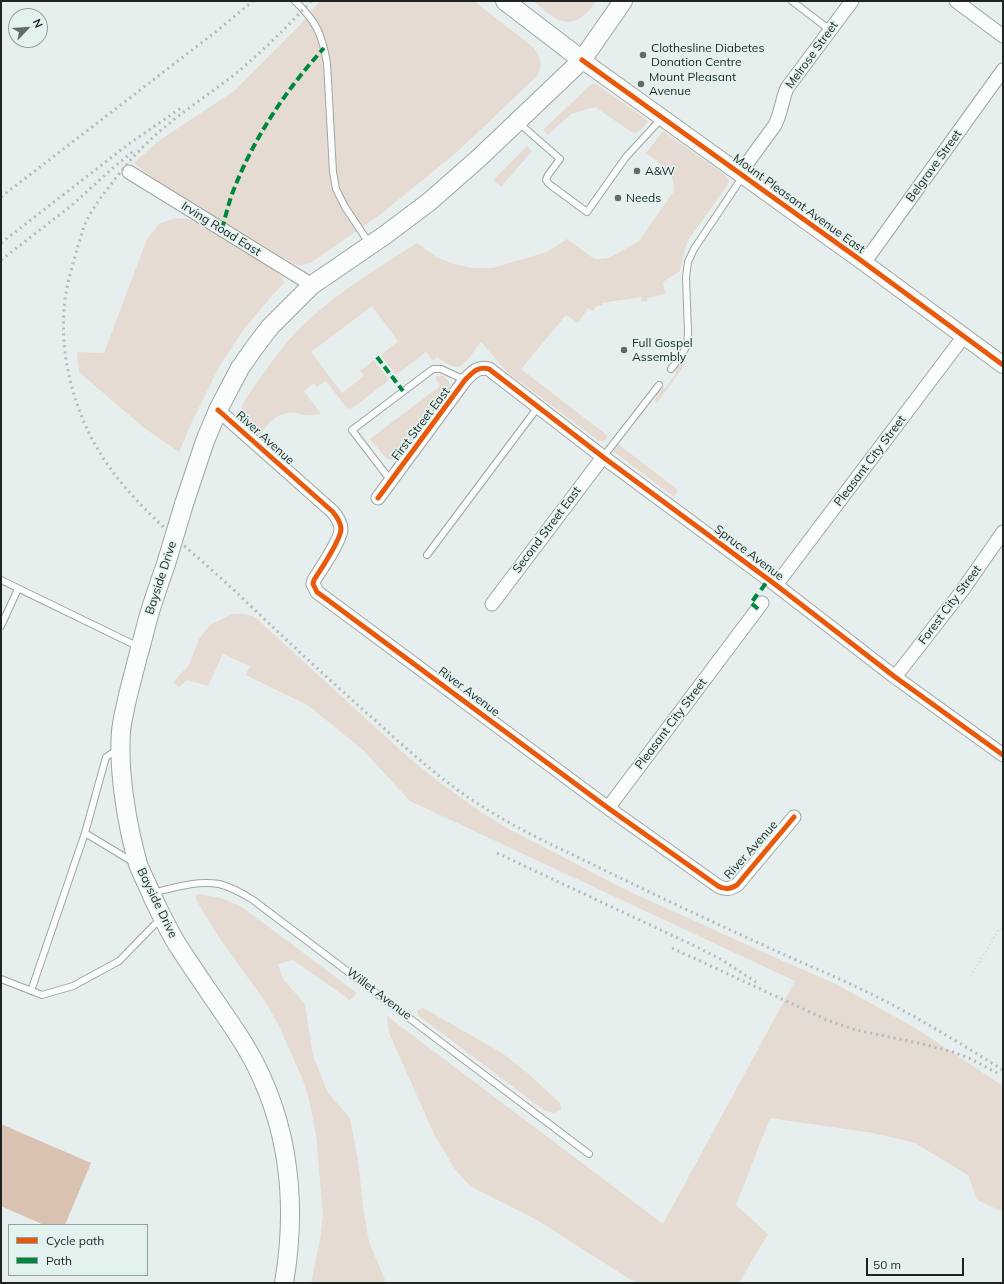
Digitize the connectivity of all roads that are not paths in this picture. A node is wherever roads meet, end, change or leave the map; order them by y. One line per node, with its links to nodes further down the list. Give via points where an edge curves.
1 (295, 1): 15 (lane, via 318,29 324,48 336,189)
2 (505, 1): 9 (main road)
3 (623, 1): 9 (main road, Bayside Drive)
4 (792, 1): 7 (lane)
5 (852, 1): 7 (street, Melrose Street)
6 (956, 1): 8 (street)
7 (830, 30): 14 (street, Melrose Street, via 787,88 775,125)
8 (1003, 36)
9 (582, 60): 11 (street, Mount Pleasant Avenue East); 12 (main road, Bayside Drive)
10 (1003, 70): 16 (street, Belgrave Street)
11 (663, 118): 12 (lane, via 626,157 587,212 549,184 546,180 548,175 560,159); 14 (street, Mount Pleasant Avenue East)
12 (517, 122): 15 (main road, Bayside Drive, via 452,183)
13 (129, 172): 17 (street, Irving Road East)
14 (742, 175): 16 (street, Mount Pleasant Avenue East); 21 (lane, via 688,262 687,344)
15 (370, 245): 17 (main road, Bayside Drive)
16 (864, 263): 18 (street, Mount Pleasant Avenue East)
17 (312, 285): 25 (main road, Bayside Drive, via 270,327 254,348)
18 (964, 336): 19 (street, Mount Pleasant Avenue East); 32 (street, Pleasant City Street)
19 (1003, 365)
20 (484, 368): 22 (street, First Street East, via 474,370); 24 (street, Spruce Avenue, via 494,372)
21 (671, 369)
22 (465, 380): 27 (street, First Street East); 27 (lane, via 441,369 433,369 352,430)
23 (659, 385): 26 (lane)
24 (538, 407): 26 (street, Spruce Avenue); 30 (lane)
25 (218, 410): 37 (main road, Bayside Drive, bridge, via 184,504 148,616); 41 (street, River Avenue, via 333,512 340,522 340,537 314,580 313,584 318,592)
26 (603, 457): 32 (street, Spruce Avenue); 35 (street, Second Street East)
27 (391, 480): 28 (street, First Street East)
28 (378, 498)
29 (1003, 532): 38 (street, Forest City Street)
30 (427, 555)
31 (1, 580): 33 (lane)
32 (776, 585): 38 (street, Spruce Avenue)
33 (18, 589): 36 (lane); 37 (lane)
34 (762, 603): 41 (street, Pleasant City Street)
35 (492, 604)
36 (1, 626)
37 (141, 648): 39 (main road, Bayside Drive, via 127,701)
38 (895, 676): 40 (street, Spruce Avenue)
39 (122, 747): 43 (lane, via 106,757); 44 (main road, Bayside Drive, via 123,786)
40 (1003, 755)
41 (608, 808): 42 (street, River Avenue, via 718,886 726,889 737,885)
42 (794, 817)
43 (85, 833): 44 (lane); 48 (lane)
44 (139, 866): 45 (main road, Bayside Drive)
45 (151, 893): 46 (main road, Bayside Drive); 49 (lane, Willet Avenue, via 193,884 219,884 235,889)
46 (162, 917): 48 (lane, via 119,961 73,986 42,995); 50 (main road, Bayside Drive, via 249,1053 274,1109 285,1149 291,1196 291,1239)
47 (1, 979): 48 (lane)
48 (31, 991)
49 (589, 1154)
50 (284, 1283)

